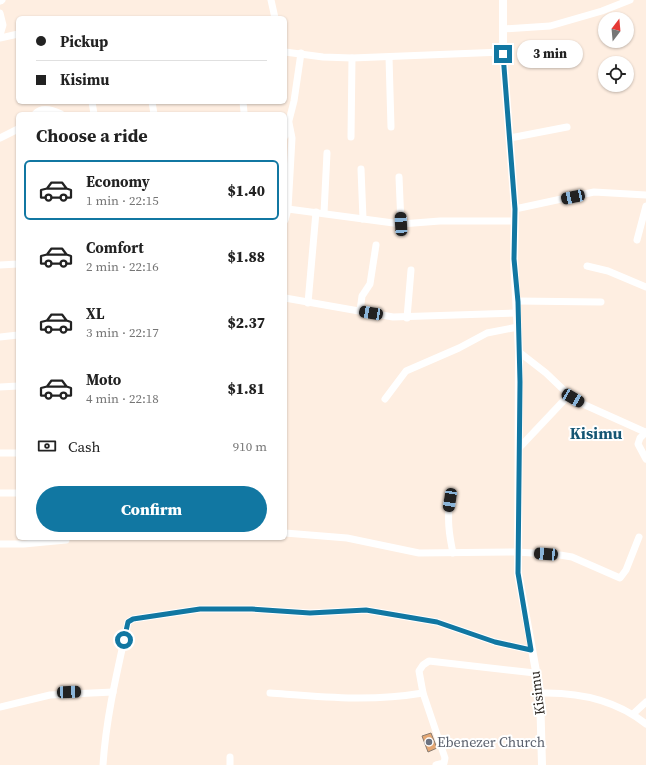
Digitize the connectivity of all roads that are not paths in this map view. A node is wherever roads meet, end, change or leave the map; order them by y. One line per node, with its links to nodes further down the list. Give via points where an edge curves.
1 (271, 0): 5 (street)
2 (503, 0): 6 (street, Kisimu)
3 (630, 0): 6 (street, via 550,26)
4 (0, 13): 8 (street, via 3,25)
5 (275, 16)
6 (503, 30): 10 (street, Kisimu)
7 (16, 34): 8 (street)
8 (0, 37)
9 (287, 52): 11 (street)
10 (503, 52): 12 (street); 25 (street, Kisimu)
11 (301, 53): 13 (street); 18 (street)
12 (389, 57): 13 (street); 19 (street)
13 (352, 58): 23 (street)
14 (243, 104): 17 (street)
15 (38, 112): 16 (street, via 46,109)
16 (55, 112)
17 (244, 112)
18 (289, 123): 22 (street); 31 (street, via 292,138)
19 (391, 127)
20 (567, 127): 25 (street)
21 (16, 130): 24 (street)
22 (287, 130)
23 (352, 137)
24 (0, 138)
25 (510, 138): 32 (street, Kisimu)
26 (327, 153): 35 (street)
27 (361, 169): 36 (street)
28 (399, 176): 38 (street)
29 (646, 195): 32 (street, via 594,192)
30 (646, 206): 39 (street)
31 (288, 209): 33 (street); 34 (street)
32 (515, 209): 37 (street, Kisimu)
33 (316, 212): 35 (street); 47 (street)
34 (287, 213)
35 (324, 213): 36 (street)
36 (363, 219): 38 (street)
37 (515, 222): 38 (street, via 440,221); 48 (street, Kisimu, via 514,259)
38 (401, 224)
39 (637, 240)
40 (376, 245): 50 (street, via 370,284 362,296)
41 (16, 264): 42 (street)
42 (0, 266)
43 (587, 266): 45 (street, via 608,271)
44 (411, 270): 52 (street)
45 (646, 287)
46 (287, 298): 47 (street)
47 (308, 302): 50 (street)
48 (518, 302): 49 (street); 51 (street, Kisimu)
49 (601, 302)
50 (360, 311): 52 (street)
51 (517, 312): 52 (street); 53 (street, Kisimu)
52 (407, 318)
53 (518, 327): 56 (street, Kisimu); 60 (street, via 487,333 460,348 406,371)
54 (16, 336): 55 (street)
55 (0, 337)
56 (519, 352): 59 (street); 62 (street, Kisimu)
57 (16, 386): 58 (street)
58 (0, 387)
59 (569, 395): 61 (street, via 585,405); 62 (street)
60 (386, 398)
61 (646, 432): 65 (street, via 638,444)
62 (519, 448): 73 (street, Kisimu)
63 (16, 452): 64 (street)
64 (0, 453)
65 (646, 459)
66 (0, 493): 67 (street)
67 (16, 493)
68 (450, 500): 74 (street, via 447,516)
69 (287, 533): 74 (street, via 347,538 408,552)
70 (639, 538): 73 (street, via 622,578 572,557)
71 (66, 540): 72 (street)
72 (0, 544)
73 (518, 552): 74 (street); 75 (street, Kisimu, via 518,573)
74 (453, 553)
75 (531, 650): 76 (street, Kisimu); 77 (street, via 495,642 437,622 384,612 354,609 310,613 195,609 137,618 128,622)
76 (535, 672): 79 (street, via 429,661 419,671); 80 (street, Kisimu)
77 (113, 692): 82 (street, via 50,695); 86 (street)
78 (270, 693): 79 (street, via 369,700)
79 (423, 693): 88 (street, via 446,758 444,763)
80 (540, 693): 83 (street, via 587,698 617,705); 89 (street, Kisimu)
81 (646, 702): 83 (street)
82 (0, 706)
83 (633, 714): 84 (street)
84 (646, 724)
85 (230, 757): 87 (street)
86 (103, 765)
87 (230, 765)
88 (436, 765)
89 (542, 765)

